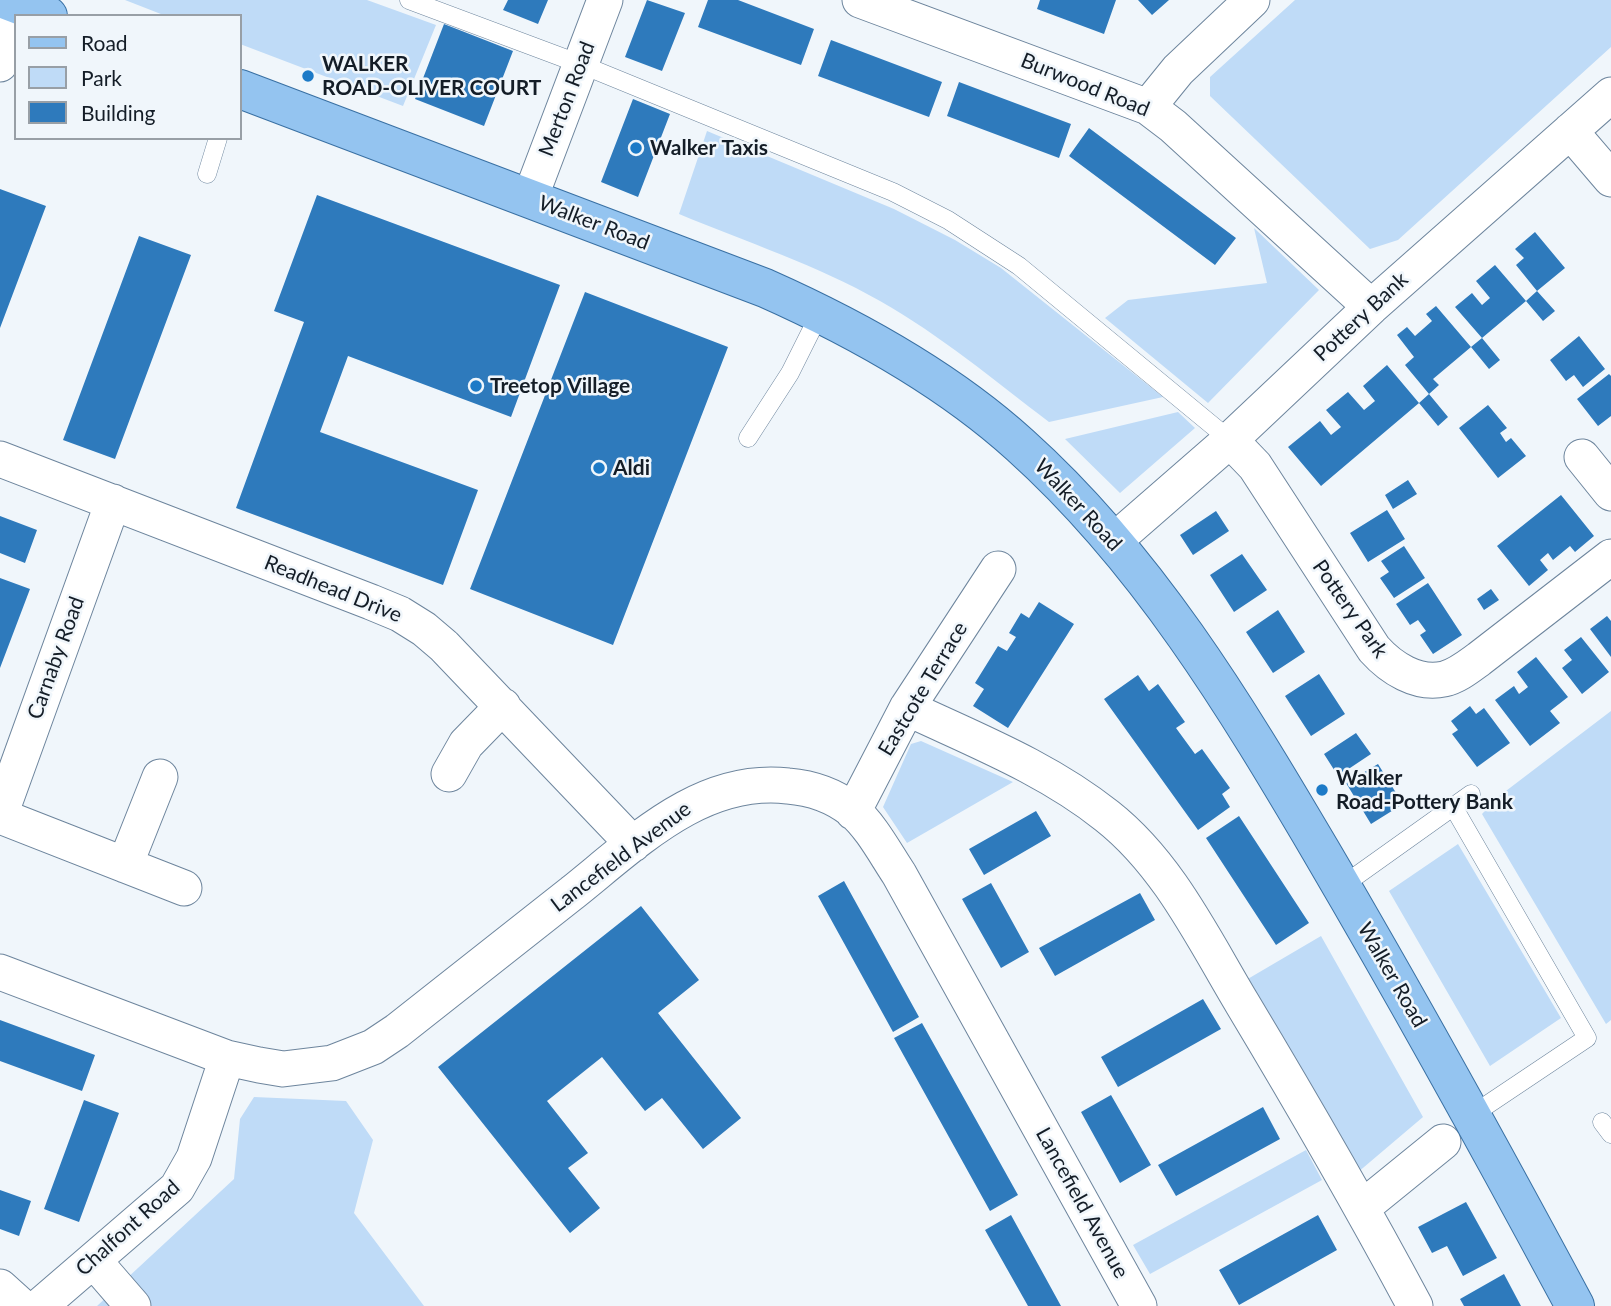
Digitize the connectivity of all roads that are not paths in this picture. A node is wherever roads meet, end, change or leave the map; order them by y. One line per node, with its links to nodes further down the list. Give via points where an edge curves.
1 (409, 0): 7 (lane)
2 (605, 0): 7 (street, Merton Road)
3 (860, 0): 10 (street, Burwood Road)
4 (1252, 0): 10 (street, via 1178,70)
5 (14, 31): 6 (street)
6 (0, 64)
7 (580, 64): 15 (street, Merton Road); 19 (lane, via 893,192 948,220 1019,266)
8 (242, 90): 15 (main road, Walker Road)
9 (1611, 95): 11 (street, Pottery Bank)
10 (1149, 107): 16 (street, Burwood Road)
11 (1570, 131): 14 (street); 16 (street, Pottery Bank)
12 (217, 140): 13 (lane)
13 (206, 174)
14 (1611, 179)
15 (530, 198): 17 (main road, Walker Road)
16 (1371, 307): 19 (street, Pottery Bank)
17 (820, 313): 18 (lane, via 790,373); 24 (main road, Walker Road, via 924,373 1016,442)
18 (748, 438)
19 (1230, 440): 24 (street, Pottery Bank); 25 (street, Pottery Park, via 1255,466 1374,649 1386,663 1415,677 1442,679 1479,660)
20 (1582, 457): 22 (street)
21 (0, 459): 23 (street, Readhead Drive)
22 (1611, 493)
23 (113, 502): 27 (street, Readhead Drive, via 400,614 424,628); 34 (street, Carnaby Road)
24 (1114, 541): 37 (main road, Walker Road, via 1207,666)
25 (1611, 557)
26 (998, 569): 28 (street, Eastcote Terrace)
27 (503, 706): 29 (street, via 466,744); 35 (street, Readhead Drive)
28 (907, 708): 33 (street, Eastcote Terrace); 43 (street, via 1021,761 1076,793 1139,845 1192,919)
29 (449, 774)
30 (160, 777): 36 (street)
31 (1471, 794): 32 (lane)
32 (1454, 808): 37 (lane); 41 (lane, via 1587,1038)
33 (853, 812): 35 (street, Lancefield Avenue, via 806,788 769,783 738,786 688,805); 49 (street, Lancefield Avenue, via 899,874)
34 (0, 815): 36 (street)
35 (633, 845): 40 (street, Lancefield Avenue, via 373,1047 332,1063 283,1069)
36 (125, 865): 38 (street)
37 (1342, 886): 41 (main road, Walker Road)
38 (184, 888)
39 (0, 972): 40 (street, Lancefield Avenue)
40 (227, 1058): 44 (street, Chalfont Road, via 187,1173 167,1199)
41 (1472, 1115): 51 (main road, Walker Road)
42 (1443, 1142): 43 (street)
43 (1363, 1207): 50 (street)
44 (94, 1261): 47 (street, Chalfont Road); 48 (street)
45 (0, 1287): 46 (street)
46 (21, 1306)
47 (40, 1306)
48 (133, 1306)
49 (1139, 1306)
50 (1415, 1306)
51 (1575, 1306)

